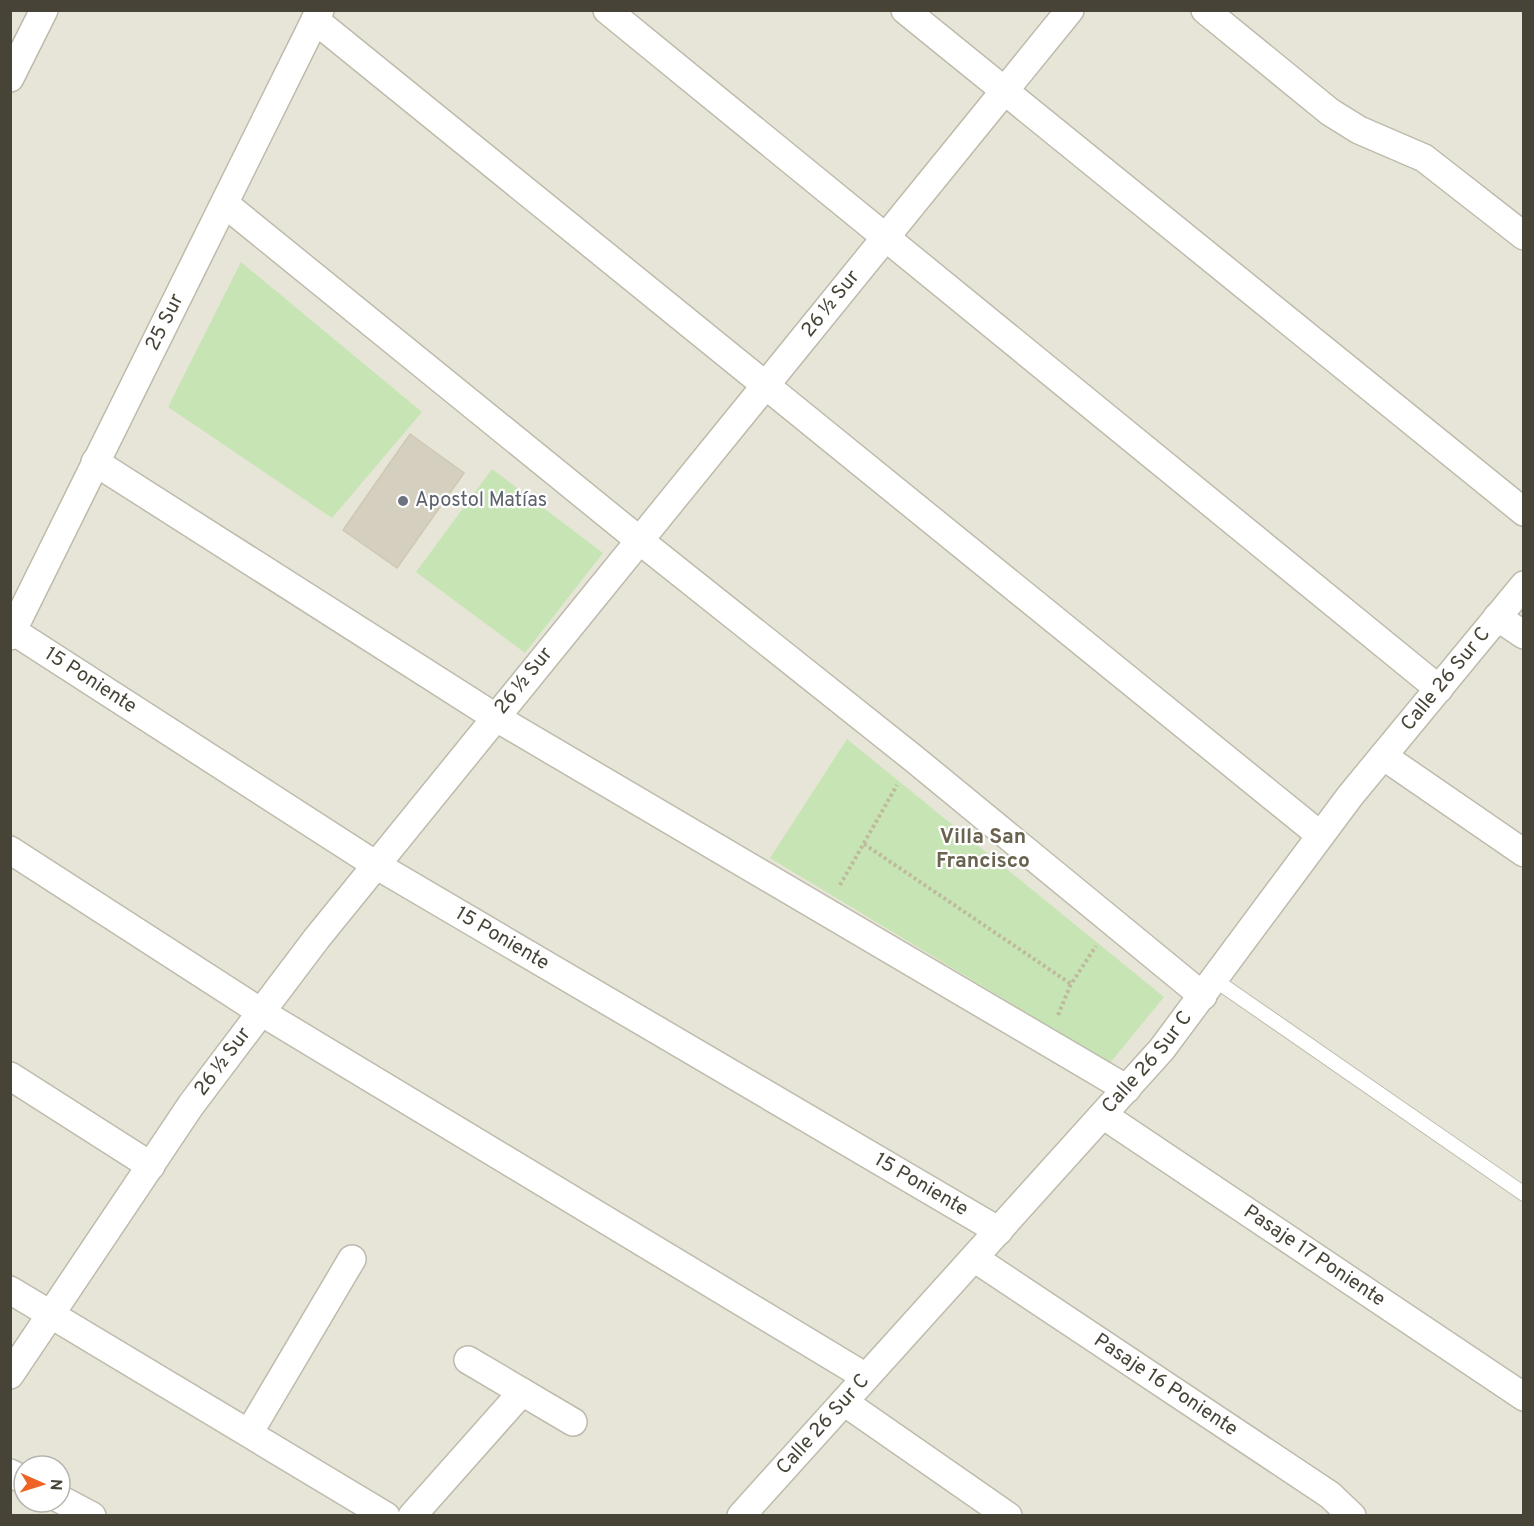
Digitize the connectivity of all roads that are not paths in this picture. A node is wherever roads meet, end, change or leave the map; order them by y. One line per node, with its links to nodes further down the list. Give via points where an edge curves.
1 (44, 10): 7 (street)
2 (607, 10): 11 (street)
3 (905, 10): 8 (street)
4 (1070, 10): 8 (street, 26 ½ Sur)
5 (1205, 10): 10 (street, via 1330,112 1359,130 1424,158)
6 (317, 15): 9 (street, 25 Sur); 12 (street)
7 (10, 78)
8 (1005, 91): 11 (street, 26 ½ Sur); 14 (street)
9 (225, 204): 13 (street, 25 Sur); 15 (street)
10 (1524, 236)
11 (885, 238): 12 (street, 26 ½ Sur); 20 (street)
12 (764, 385): 15 (street, 26 ½ Sur); 23 (street)
13 (95, 462): 18 (street, 25 Sur); 21 (street)
14 (1524, 512)
15 (639, 540): 21 (street, 26 ½ Sur); 27 (street, via 1113,920)
16 (1524, 585): 17 (street, Calle 26 Sur C)
17 (1497, 617): 19 (street); 20 (street, Calle 26 Sur C)
18 (12, 633): 26 (street, 15 Poniente)
19 (1524, 635)
20 (1439, 688): 22 (street, Calle 26 Sur C)
21 (495, 717): 26 (street, 26 ½ Sur); 30 (street)
22 (1383, 756): 23 (street, Calle 26 Sur C); 25 (street)
23 (1320, 835): 27 (street, Calle 26 Sur C)
24 (10, 850): 28 (street)
25 (1524, 853)
26 (376, 865): 28 (street, 26 ½ Sur); 34 (street, 15 Poniente)
27 (1209, 988): 30 (street, Calle 26 Sur C); 33 (lane)
28 (261, 1012): 32 (street, 26 ½ Sur); 41 (street)
29 (10, 1077): 32 (street)
30 (1127, 1089): 31 (street, Calle 26 Sur C)
31 (1103, 1115): 34 (street, Calle 26 Sur C); 43 (street, Pasaje 17 Poniente)
32 (151, 1166): 38 (street, 26 ½ Sur)
33 (1524, 1194)
34 (999, 1231): 35 (street, Calle 26 Sur C)
35 (974, 1258): 41 (street, Calle 26 Sur C); 53 (street, Pasaje 16 Poniente, via 1330,1495)
36 (352, 1259): 46 (street)
37 (10, 1290): 38 (street)
38 (52, 1314): 40 (street, 26 ½ Sur); 46 (street)
39 (468, 1360): 42 (street)
40 (10, 1375)
41 (866, 1377): 44 (street, Calle 26 Sur C)
42 (522, 1392): 45 (street); 50 (street)
43 (1524, 1397)
44 (844, 1402): 51 (street, Calle 26 Sur C); 52 (street)
45 (573, 1422)
46 (249, 1432): 49 (street)
47 (72, 1505): 48 (street)
48 (92, 1515)
49 (386, 1515)
50 (412, 1515)
51 (741, 1515)
52 (1008, 1515)
53 (1352, 1515)

